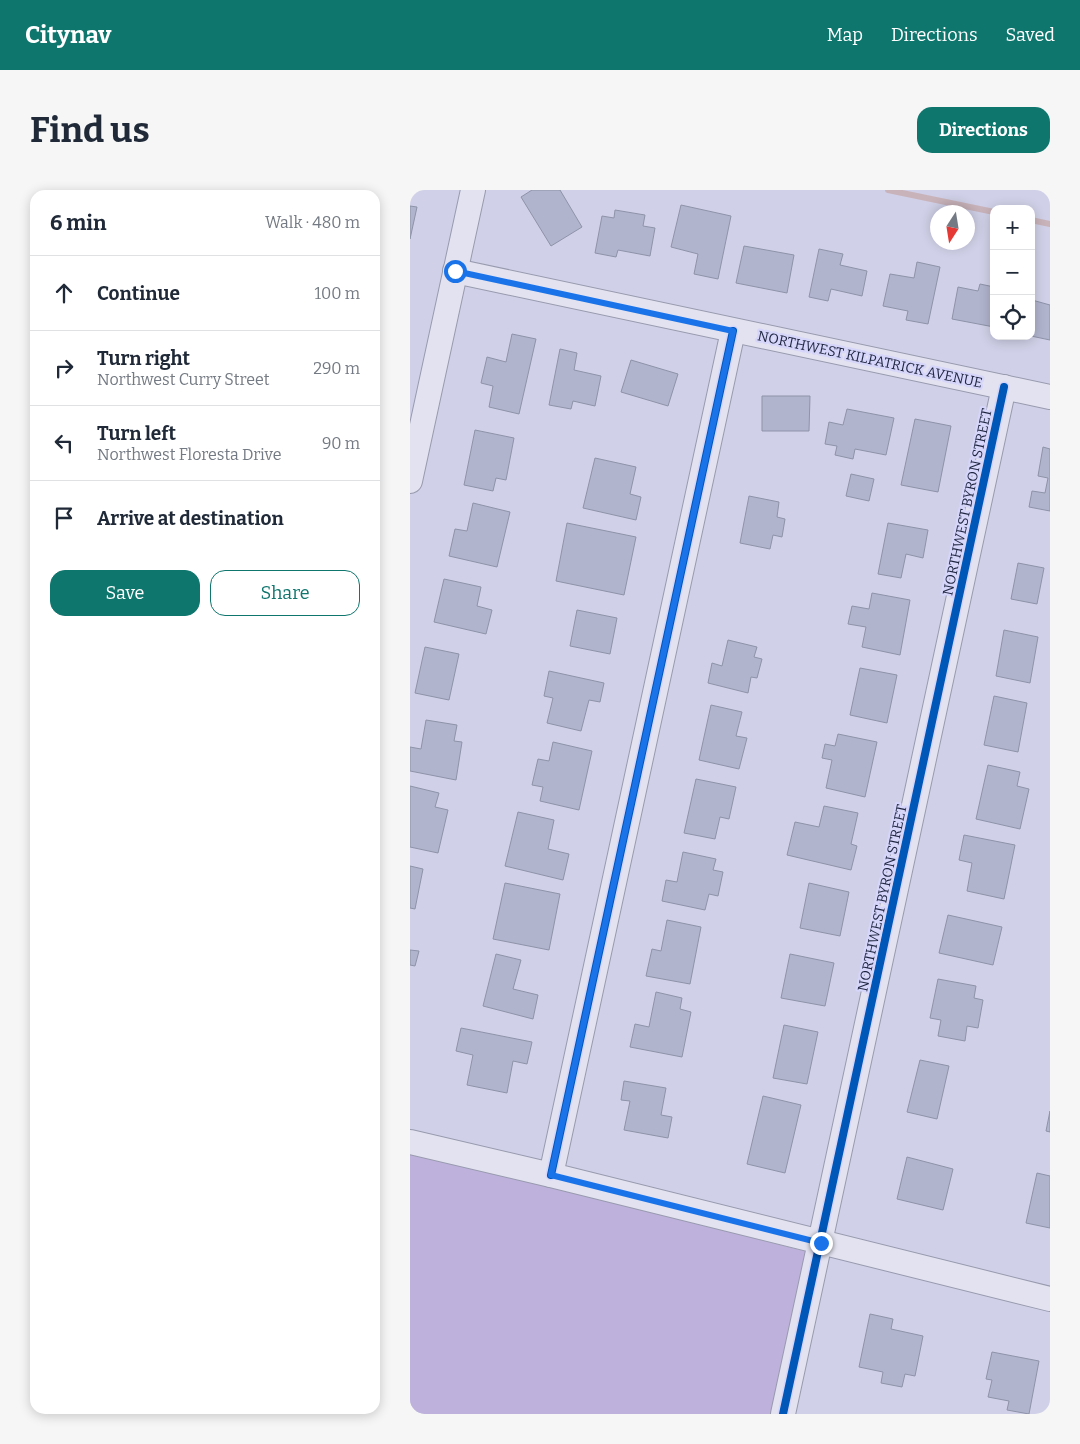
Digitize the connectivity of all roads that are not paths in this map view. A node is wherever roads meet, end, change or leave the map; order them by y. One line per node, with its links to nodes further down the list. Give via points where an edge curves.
1 (473, 190): 2 (street)
2 (455, 271): 3 (street, NORTHWEST KILPATRICK AVENUE); 6 (street)
3 (733, 331): 4 (street, NORTHWEST KILPATRICK AVENUE); 8 (street)
4 (1004, 387): 5 (street, NORTHWEST KILPATRICK AVENUE); 9 (street, NORTHWEST BYRON STREET)
5 (1050, 397)
6 (410, 481)
7 (410, 1142): 8 (street)
8 (551, 1175): 9 (street)
9 (821, 1243): 10 (street); 11 (street, NORTHWEST BYRON STREET)
10 (1050, 1299)
11 (784, 1414)

